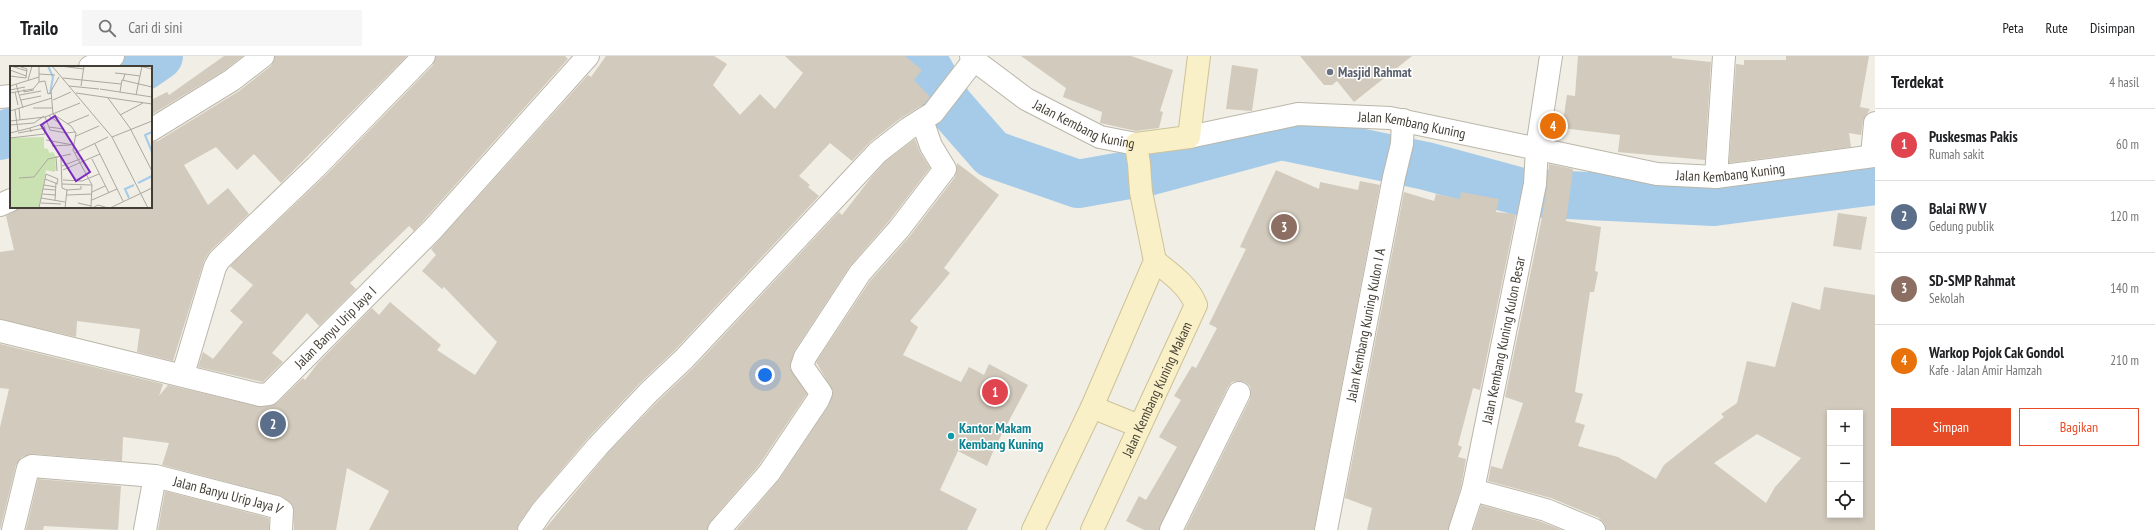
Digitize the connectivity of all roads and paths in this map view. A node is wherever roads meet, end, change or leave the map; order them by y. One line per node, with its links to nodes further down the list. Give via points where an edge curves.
1 (114, 56): 9 (street)
2 (263, 56): 15 (street, via 232,80)
3 (424, 56): 25 (street, via 322,161 219,260)
4 (588, 56): 25 (street, Jalan Banyu Urip Jaya I, via 433,229 269,394 260,395)
5 (1199, 56): 16 (street)
6 (1551, 56): 17 (street, Jalan Kembang Kuning Kulon Besar)
7 (1724, 56): 20 (street)
8 (973, 58): 12 (street, via 954,86); 18 (street, Jalan Kembang Kuning, via 1026,99)
9 (92, 66)
10 (10, 96): 11 (street)
11 (0, 97)
12 (927, 117): 34 (street, via 878,152 684,359 598,446); 35 (street, via 932,146 945,169 899,229 860,273 805,357 802,366 821,393 820,396 769,473)
13 (1403, 120): 16 (street, Jalan Kembang Kuning, via 1298,114); 17 (street, Jalan Kembang Kuning); 39 (street, Jalan Kembang Kuning Kulon I A, via 1402,144)
14 (1875, 123): 19 (street)
15 (152, 129)
16 (1189, 137): 18 (street, Jalan Kembang Kuning)
17 (1537, 148): 20 (street, Jalan Kembang Kuning, via 1657,174); 30 (street, Jalan Kembang Kuning Kulon Besar, via 1535,184)
18 (1138, 154): 23 (street, via 1141,192)
19 (1874, 156): 20 (street, Jalan Kembang Kuning)
20 (1716, 177)
21 (10, 200): 22 (street)
22 (0, 205)
23 (1155, 261): 27 (street); 28 (street, Jalan Kembang Kuning Makam, via 1182,282 1190,291 1196,305)
24 (0, 331): 25 (street, Jalan Banyu Urip Jaya I)
25 (183, 374)
26 (1239, 393): 38 (street)
27 (1092, 407): 28 (street); 36 (street)
28 (1139, 426): 37 (street, Jalan Kembang Kuning Makam)
29 (155, 476): 31 (street, via 30,466); 32 (street); 33 (street, Jalan Banyu Urip Jaya V, via 276,507 282,511)
30 (1473, 490): 40 (street, Jalan Kembang Kuning Kulon Besar); 41 (street, via 1546,510)
31 (13, 530)
32 (145, 530)
33 (281, 530)
34 (529, 530)
35 (719, 530)
36 (1033, 530)
37 (1092, 530)
38 (1171, 530)
39 (1326, 530)
40 (1460, 530)
41 (1594, 530)

